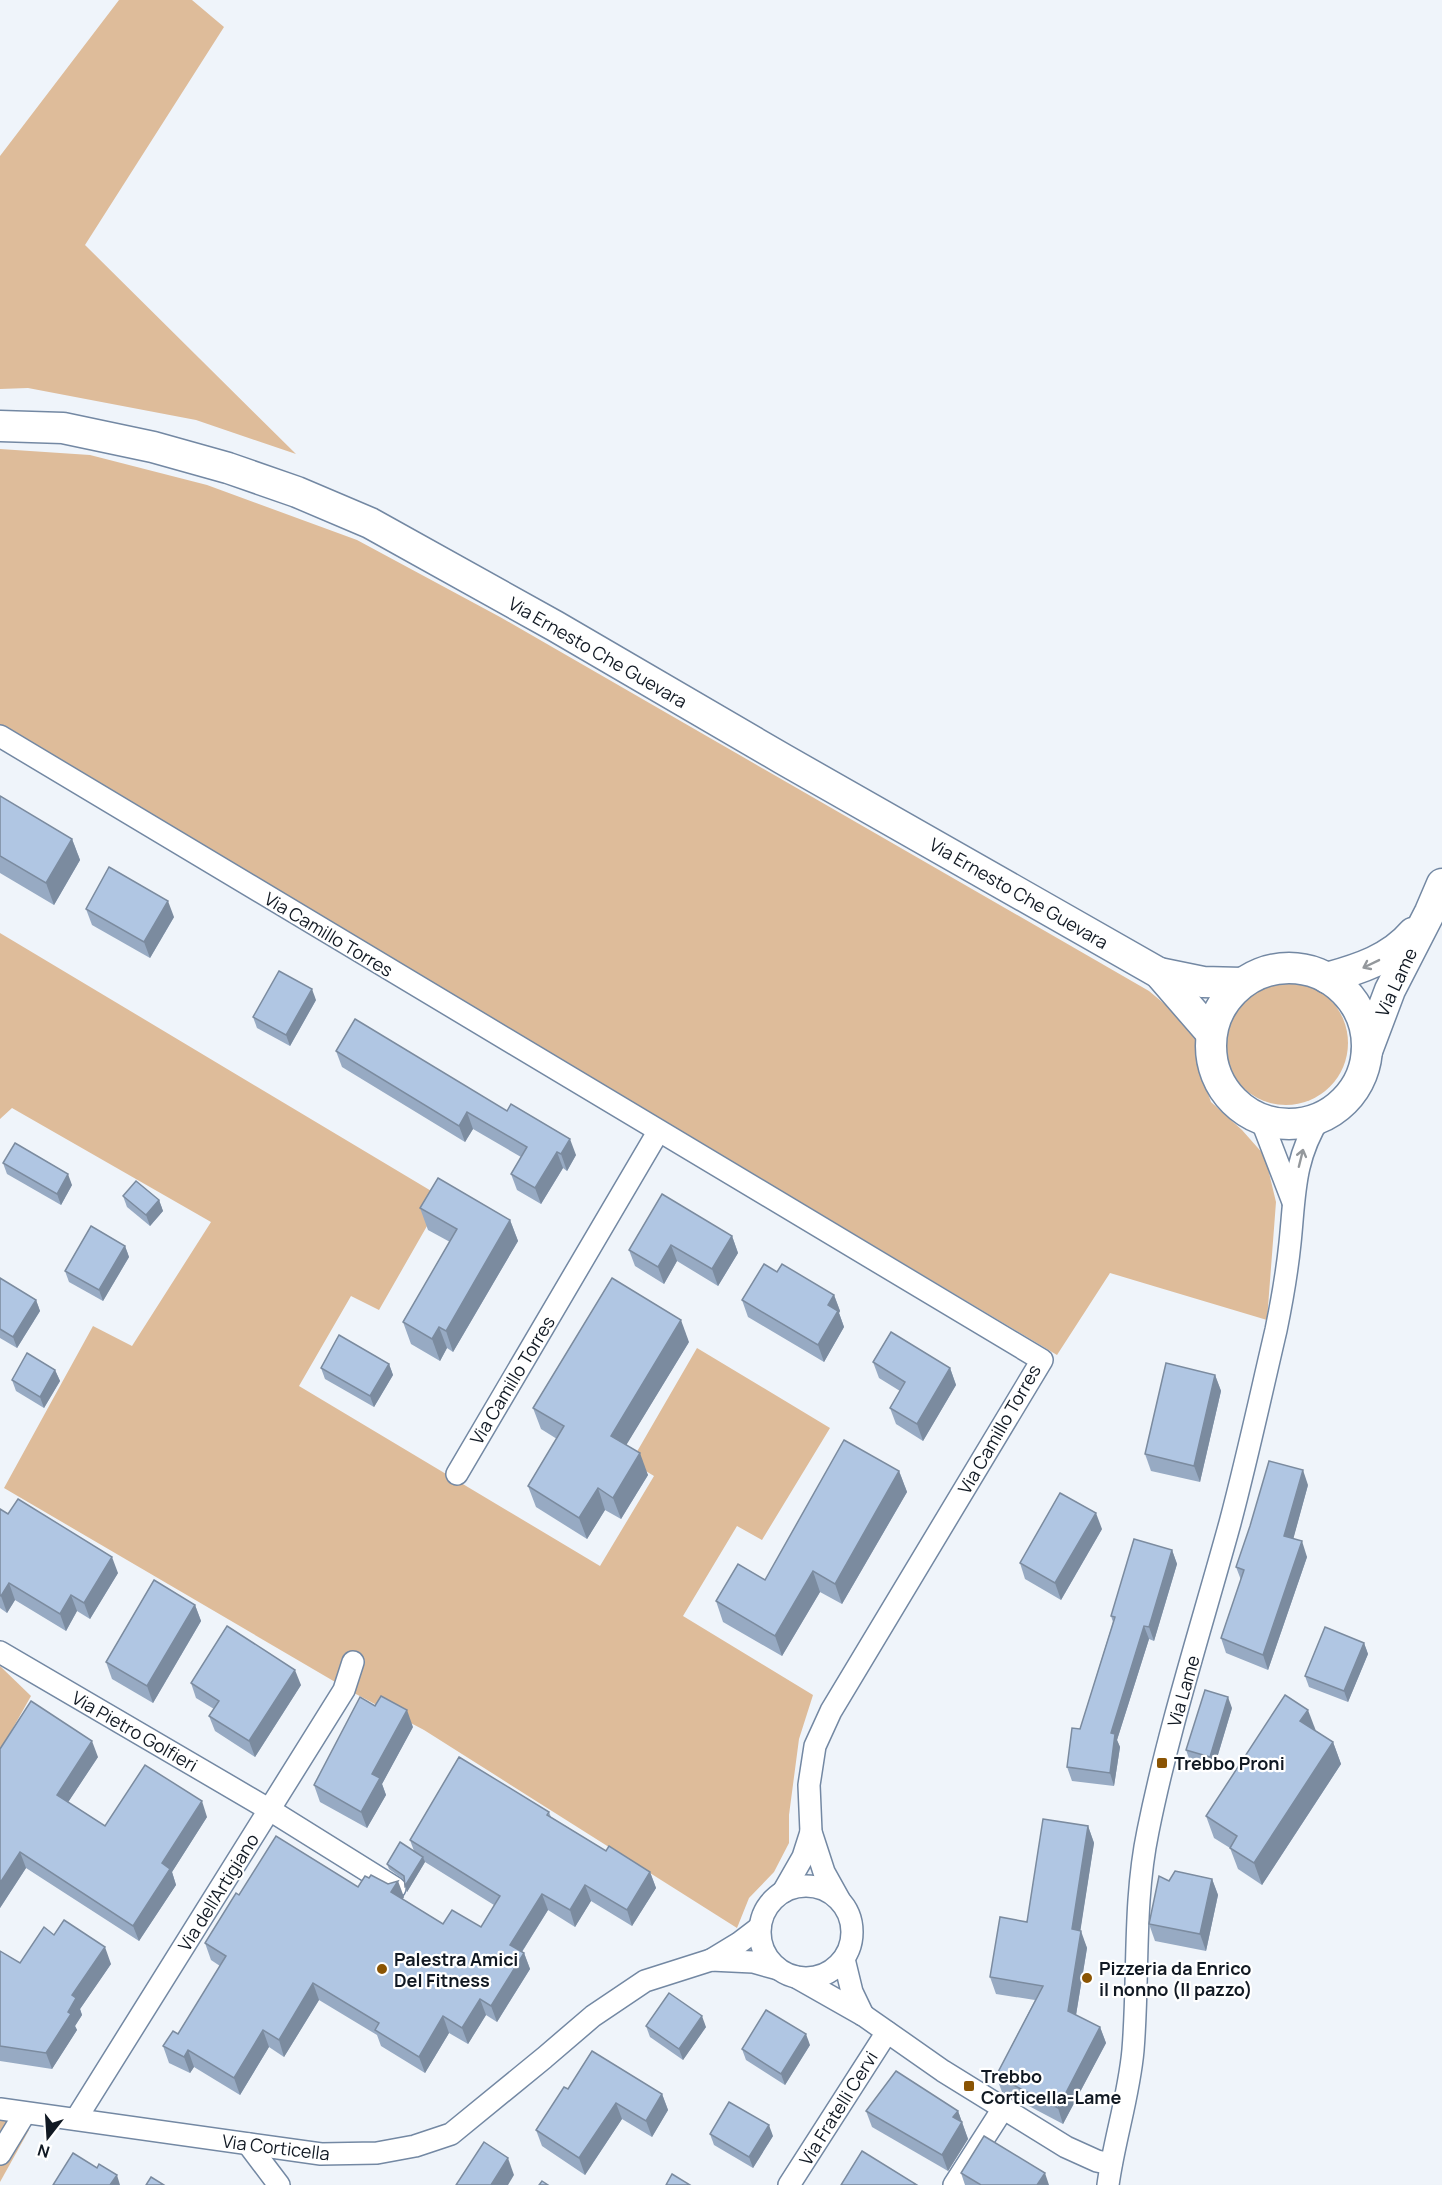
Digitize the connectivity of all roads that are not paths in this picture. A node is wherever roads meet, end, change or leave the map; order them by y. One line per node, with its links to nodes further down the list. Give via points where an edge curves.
1 (0, 426): 5 (street, Via Ernesto Che Guevara, via 63,428 153,447 288,488 370,523)
2 (0, 736): 12 (street, Via Camillo Torres)
3 (1442, 884): 4 (street, Via Lame)
4 (1430, 912): 6 (street, Via Lame, one-way to 6, via 1408,939 1385,957); 9 (street, Via Lame, via 1390,990)
5 (1159, 973): 7 (street, Via Ernesto Che Guevara, via 1203,982); 8 (street, Via Ernesto Che Guevara)
6 (1327, 978): 7 (street, via 1302,969 1279,968); 9 (street, via 1357,1007 1365,1030)
7 (1242, 983): 8 (street, via 1224,1002)
8 (1211, 1033): 11 (street, via 1218,1079 1233,1101)
9 (1366, 1053): 10 (street, via 1361,1075 1349,1095)
10 (1320, 1117): 11 (street, via 1290,1124); 13 (street, Via Lame, one-way to 10, via 1301,1156)
11 (1261, 1119): 13 (street, Via Lame)
12 (658, 1132): 14 (street, Via Camillo Torres); 18 (street, Via Camillo Torres, via 1042,1360 831,1711 815,1746 808,1785)
13 (1293, 1203): 34 (street, Via Lame, via 1286,1279 1274,1338 1231,1518 1162,1763 1147,1833 1138,1902 1133,2050)
14 (457, 1474)
15 (0, 1652): 17 (street, Via Pietro Golfieri)
16 (353, 1662): 17 (street, Via dell'Artigiano, via 344,1690)
17 (270, 1810): 19 (street, Via Pietro Golfieri); 31 (street, Via dell'Artigiano)
18 (811, 1832): 20 (street, Via Camillo Torres, via 803,1857); 21 (street, Via Camillo Torres, via 824,1872)
19 (395, 1888)
20 (783, 1892): 21 (street, via 812,1886); 22 (street, Via Corticella, via 764,1913)
21 (839, 1899): 23 (street, via 851,1922 850,1947)
22 (760, 1927): 24 (street, Via Corticella); 25 (street, Via Corticella, via 767,1957)
23 (844, 1959): 25 (street, Via Corticella, via 823,1975 810,1978); 26 (street, via 852,1992)
24 (711, 1960): 25 (street, Via Corticella, via 753,1962); 32 (street, Via Corticella, via 645,1981 593,2016 451,2134 377,2153 321,2154)
25 (787, 1973): 26 (street, Via Corticella)
26 (863, 2015): 27 (street, Via Corticella)
27 (887, 2032): 28 (street, Via Corticella); 36 (street, Via Fratelli Cervi)
28 (1004, 2108): 34 (street, Via Corticella, via 1066,2147 1097,2161); 37 (street)
29 (0, 2109): 30 (street, Via Corticella)
30 (25, 2113): 31 (street, Via Corticella); 33 (street)
31 (76, 2119): 32 (street, Via Corticella)
32 (248, 2144): 35 (street)
33 (0, 2154)
34 (1109, 2175)
35 (279, 2185)
36 (789, 2185)
37 (954, 2185)

